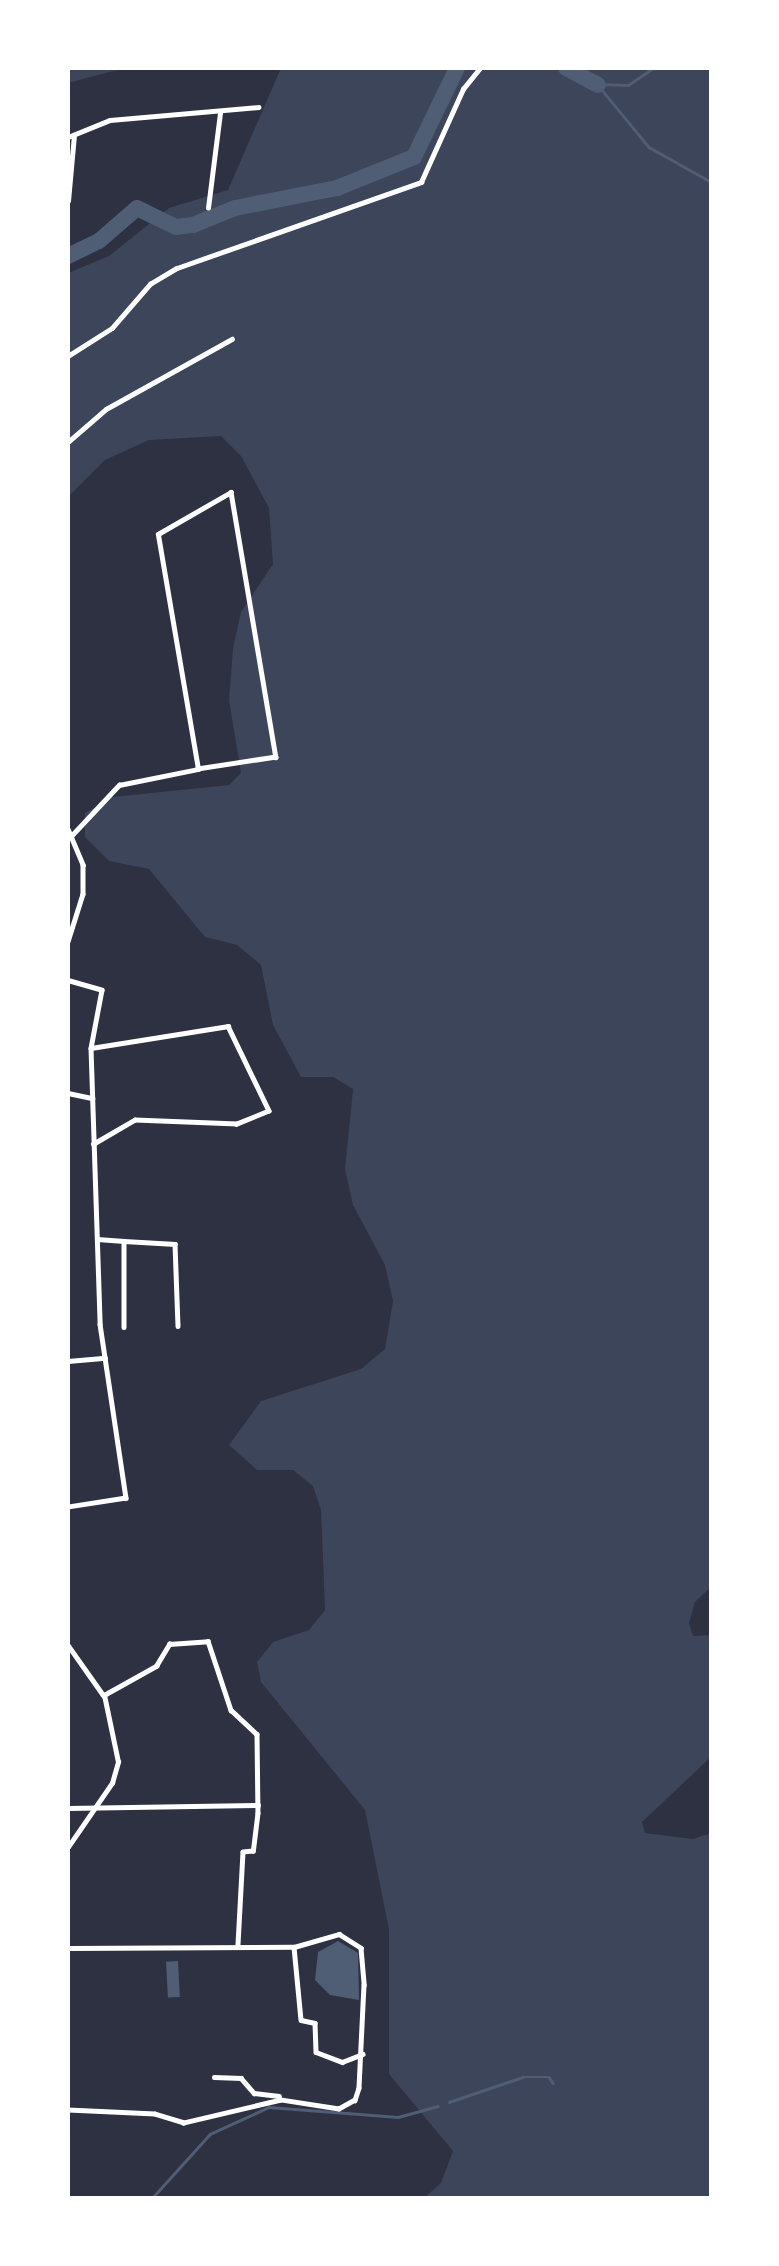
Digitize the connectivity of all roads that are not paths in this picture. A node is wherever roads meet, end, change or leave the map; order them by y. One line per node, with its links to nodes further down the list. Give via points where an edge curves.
1 (480, 68): 8 (street, via 463,89 429,175 421,182 177,268 150,284 112,327)
2 (258, 107): 3 (street)
3 (220, 113): 4 (street, via 110,120); 6 (street)
4 (71, 135): 5 (street)
5 (68, 201)
6 (208, 208)
7 (232, 339): 9 (street, via 106,409)
8 (68, 356)
9 (68, 442)
10 (198, 769): 10 (street, via 158,534 231,492 276,757); 11 (street, via 119,785)
11 (70, 832): 13 (street, via 83,865)
12 (68, 921): 13 (street)
13 (75, 924): 14 (street)
14 (68, 942)
15 (68, 980): 16 (street, via 102,990)
16 (91, 1048): 18 (street); 19 (street, via 228,1026 269,1111 237,1124 135,1120)
17 (68, 1093): 18 (street)
18 (92, 1098): 19 (street)
19 (93, 1144): 20 (street)
20 (97, 1239): 21 (street); 24 (street)
21 (124, 1241): 22 (street, via 175,1244); 23 (street)
22 (178, 1326)
23 (124, 1327)
24 (105, 1358): 25 (street); 26 (street, via 126,1498)
25 (68, 1361)
26 (68, 1507)
27 (68, 1645): 28 (street)
28 (104, 1696): 29 (street, via 156,1666 170,1644 208,1641 231,1710 257,1734); 30 (street, via 118,1762)
29 (258, 1805): 30 (street); 33 (street, via 253,1851 243,1852)
30 (97, 1807): 31 (street); 32 (street)
31 (68, 1808)
32 (68, 1847)
33 (238, 1945): 34 (street); 35 (street)
34 (294, 1947): 36 (street, via 300,2020 315,2023 317,2052 342,2062); 36 (street, via 339,1934 362,1948)
35 (68, 1948)
36 (364, 2054): 39 (street, via 355,2100 339,2109 281,2101 207,2123 184,2123 155,2114)
37 (214, 2077): 38 (street, via 241,2078 254,2092)
38 (279, 2096)
39 (68, 2110)

